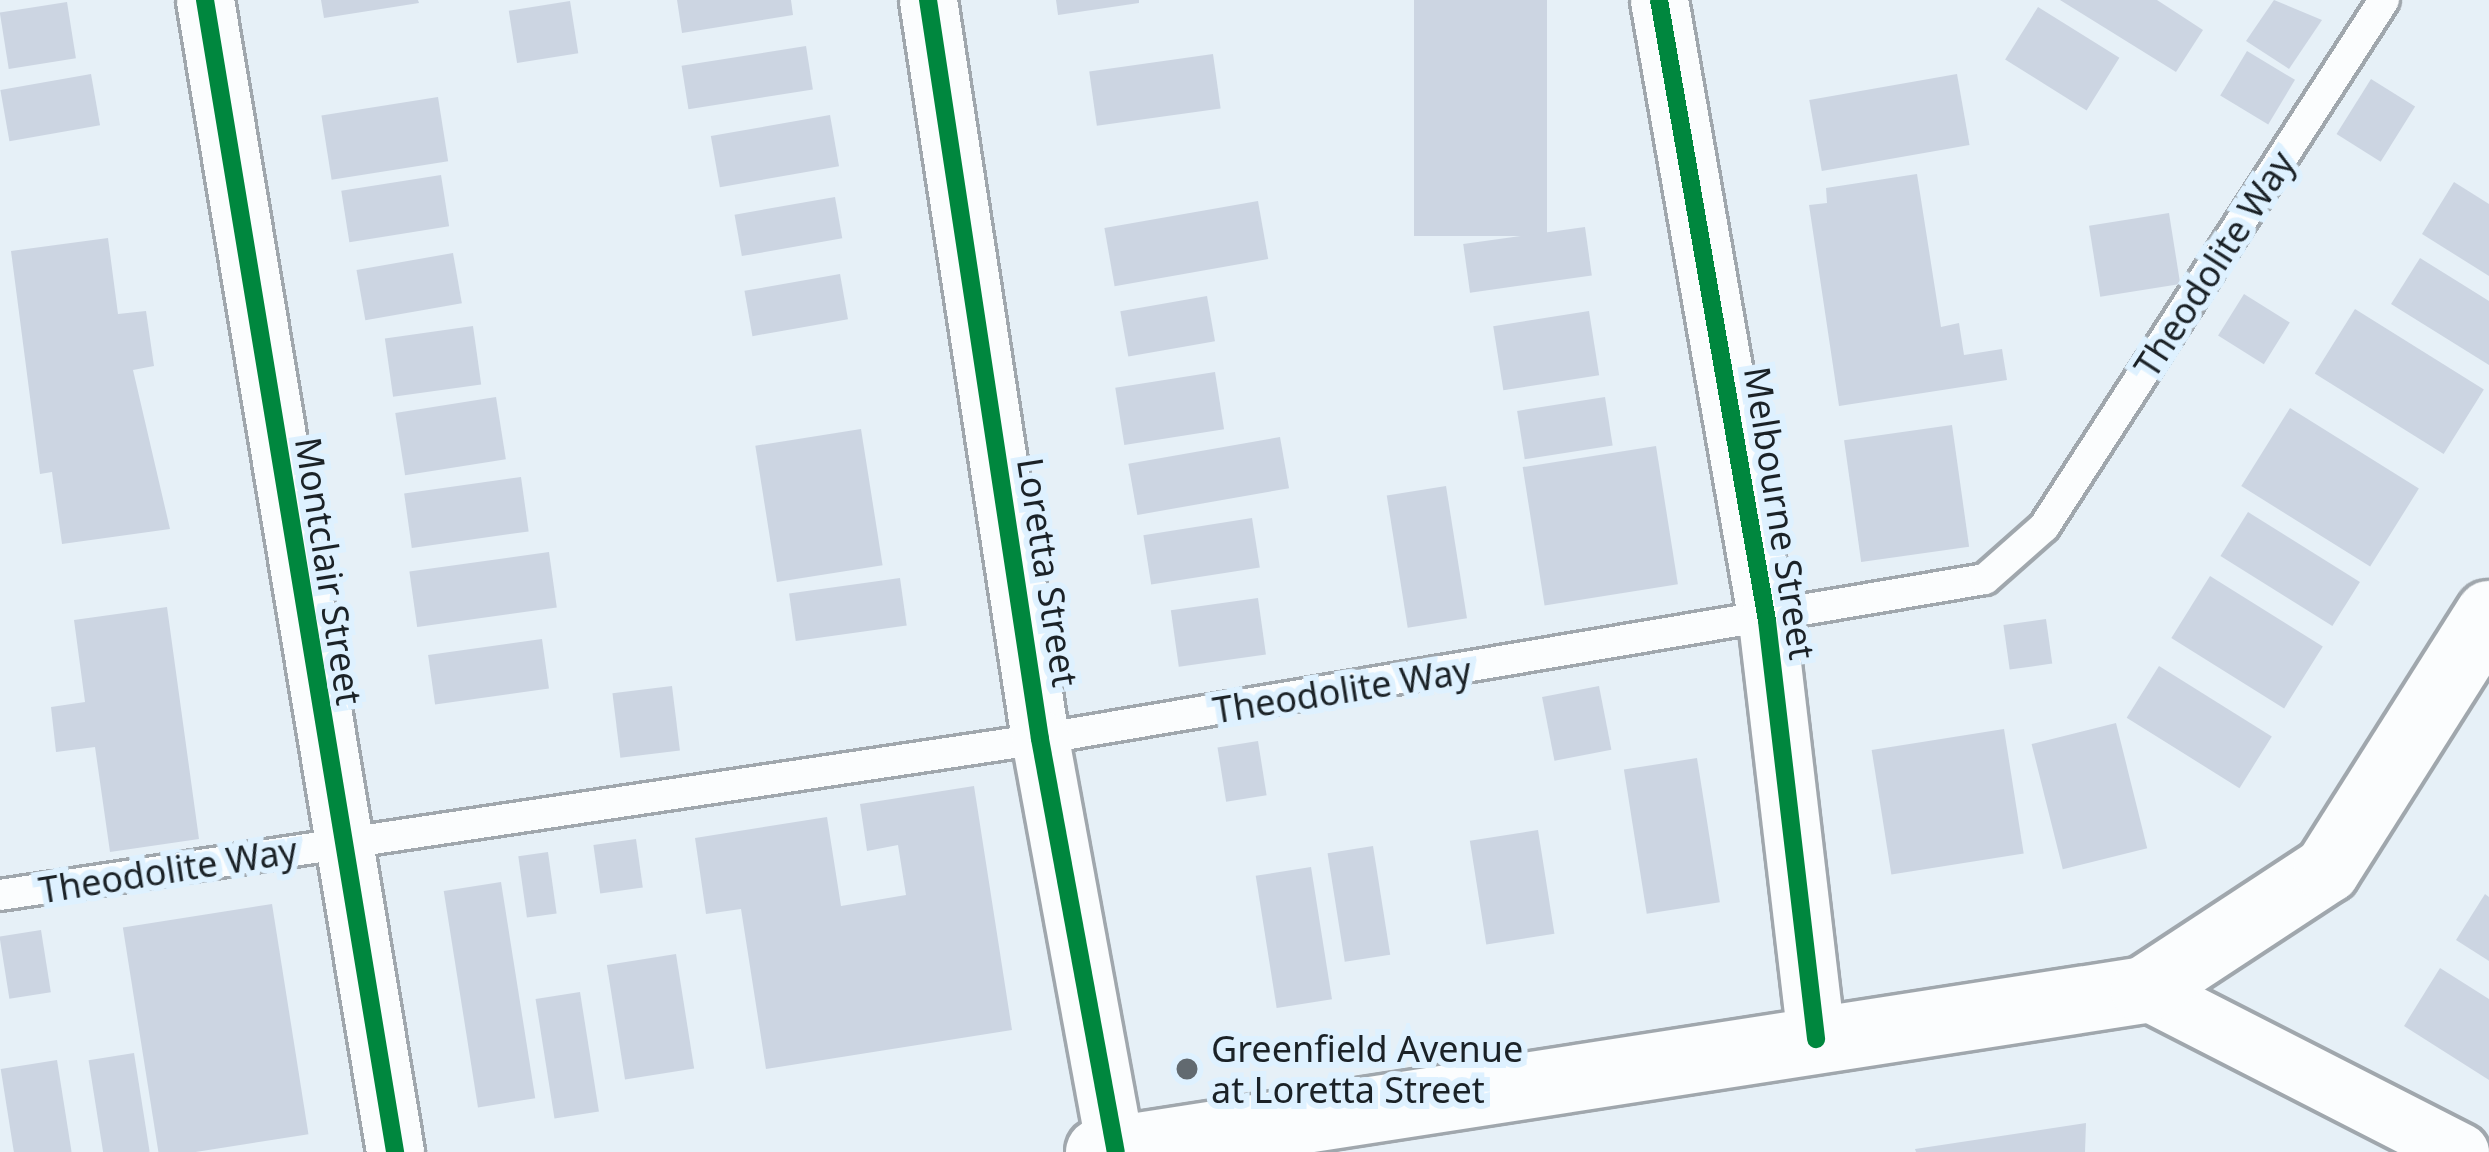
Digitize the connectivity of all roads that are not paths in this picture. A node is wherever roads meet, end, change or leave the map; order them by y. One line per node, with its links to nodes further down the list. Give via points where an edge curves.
1 (205, 0): 8 (street, Montclair Street)
2 (928, 0): 7 (street, Loretta Street)
3 (1659, 0): 6 (street, Melbourne Street)
4 (2384, 0): 6 (lane, Theodolite Way, via 2044,527 1985,579)
5 (2489, 614): 10 (main road, via 2327,870)
6 (1767, 621): 7 (lane, Theodolite Way); 11 (street, Melbourne Street)
7 (1040, 740): 8 (lane, Theodolite Way); 12 (street, Loretta Street)
8 (340, 844): 9 (lane, Theodolite Way); 13 (street, Montclair Street)
9 (0, 895)
10 (2144, 990): 11 (main road); 14 (street)
11 (1816, 1039): 12 (main road)
12 (1110, 1151)
13 (395, 1152)
14 (2460, 1152)

